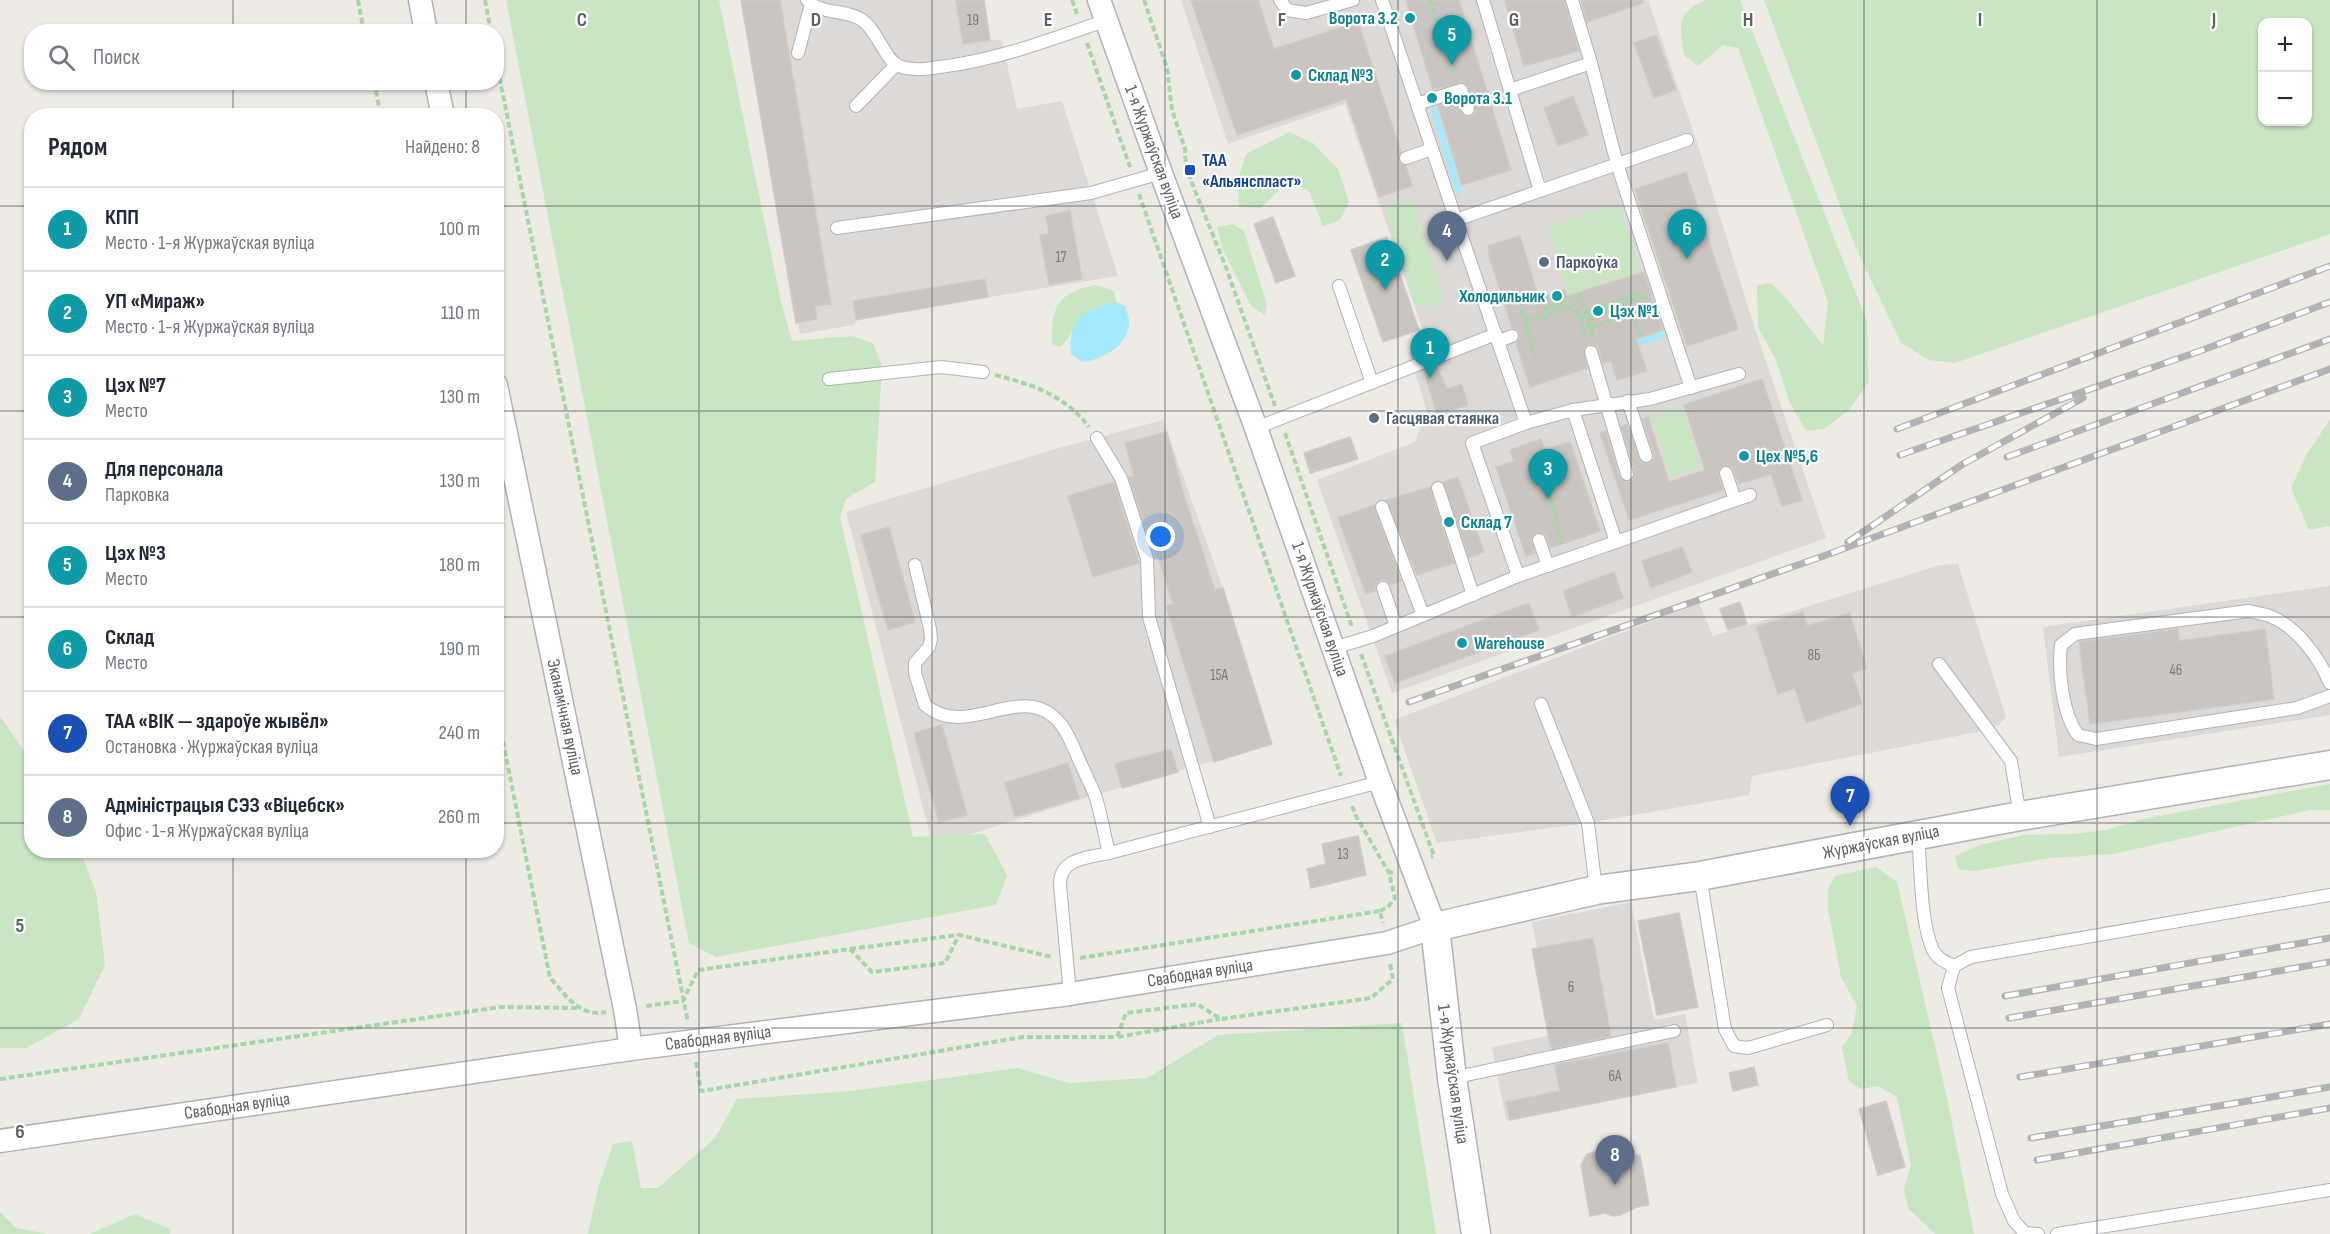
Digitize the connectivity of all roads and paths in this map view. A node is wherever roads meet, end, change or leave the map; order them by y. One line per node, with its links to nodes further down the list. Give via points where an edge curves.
1 (358, 0): 13 (path)
2 (420, 0): 14 (street)
3 (485, 0): 15 (path)
4 (1072, 0): 16 (path)
5 (1280, 0): 6 (lane, via 1287,10 1306,13)
6 (1353, 0)
7 (1382, 0): 17 (lane)
8 (1430, 0): 25 (path)
9 (1483, 0): 26 (lane)
10 (1572, 0): 20 (lane)
11 (809, 2): 19 (lane); 21 (lane, via 864,22)
12 (1103, 10): 16 (lane); 36 (street, 1-я Журжаўская вуліца)
13 (362, 24)
14 (424, 24)
15 (490, 24)
16 (1082, 29): 21 (lane, via 991,59 928,69 907,69); 37 (path)
17 (1396, 39): 18 (lane); 27 (lane)
18 (1383, 44)
19 (798, 53)
20 (1591, 63): 26 (lane); 35 (lane)
21 (896, 64): 28 (lane)
22 (376, 90): 29 (path)
23 (438, 90): 30 (street)
24 (502, 90): 108 (path)
25 (1461, 90): 27 (lane); 31 (lane)
26 (1510, 90): 38 (lane)
27 (1417, 105): 33 (lane)
28 (856, 106)
29 (379, 108)
30 (441, 108)
31 (1468, 109)
32 (1687, 140): 35 (lane)
33 (1432, 149): 34 (lane); 39 (lane)
34 (1406, 158)
35 (1617, 164): 38 (lane); 58 (lane)
36 (1161, 174): 37 (lane); 64 (street, 1-я Журжаўская вуліца)
37 (1135, 181): 40 (lane, via 1091,193); 92 (path)
38 (1540, 190): 39 (lane)
39 (1456, 220): 52 (lane)
40 (837, 228)
41 (1339, 286): 57 (lane)
42 (1579, 293): 45 (path, via 1585,312 1647,294)
43 (1571, 300): 44 (path)
44 (1543, 309)
45 (1580, 318): 48 (path, via 1569,307); 53 (path)
46 (1615, 319): 49 (path)
47 (1587, 320): 51 (path, via 1630,305)
48 (1526, 321)
49 (1590, 328)
50 (1512, 336): 52 (lane)
51 (1640, 336)
52 (1497, 337): 57 (lane); 62 (lane)
53 (1591, 352): 60 (lane)
54 (983, 372): 56 (lane, via 940,367); 65 (path, via 1037,387 1061,400 1079,414)
55 (1739, 374): 58 (lane)
56 (829, 379)
57 (1372, 383): 64 (lane)
58 (1691, 388): 59 (lane)
59 (1628, 401): 60 (lane); 67 (lane)
60 (1608, 404): 61 (lane); 69 (lane)
61 (1573, 410): 62 (lane); 75 (lane)
62 (1526, 423): 79 (lane, via 1472,443)
63 (504, 424): 110 (street, Эканамічная вуліца)
64 (1256, 428): 84 (street, 1-я Журжаўская вуліца)
65 (1096, 438): 94 (lane, via 1121,478 1147,559 1149,617)
66 (1536, 456): 76 (path)
67 (1646, 456)
68 (1726, 473): 72 (lane)
69 (1627, 474)
70 (1437, 488): 81 (lane)
71 (1750, 495): 72 (lane)
72 (1734, 500): 75 (lane)
73 (1382, 507): 82 (lane)
74 (1539, 540): 78 (lane)
75 (1616, 542): 76 (lane)
76 (1567, 559): 78 (lane)
77 (915, 565): 96 (lane, via 930,629 929,647 915,663 925,705 942,716 963,718 1031,706 1058,720 1095,795)
78 (1548, 566): 79 (lane)
79 (1518, 576): 81 (lane)
80 (1383, 588): 83 (lane)
81 (1473, 595): 82 (lane)
82 (1423, 615): 83 (lane)
83 (1396, 626): 84 (lane)
84 (1334, 648): 91 (street, 1-я Журжаўская вуліца)
85 (1939, 664): 93 (lane, via 2011,761)
86 (2330, 683): 87 (lane, via 2324,669 2292,628 2272,616 2249,611 2074,634 2061,645 2059,665 2070,724 2078,735 2096,739 2297,708)
87 (2330, 696)
88 (1540, 704): 99 (lane, via 1588,823)
89 (504, 746): 109 (path, via 550,978)
90 (2330, 765): 93 (street, Журжаўская вуліца)
91 (1380, 782): 92 (lane); 101 (street, 1-я Журжаўская вуліца)
92 (1347, 791): 94 (lane); 97 (path, via 1356,816)
93 (2020, 816): 95 (street, Журжаўская вуліца)
94 (1210, 827): 96 (lane)
95 (1918, 835): 98 (street, Журжаўская вуліца); 106 (lane, via 1925,920 1933,950 1941,960)
96 (1109, 853): 105 (lane, via 1068,864 1061,872)
97 (1389, 873)
98 (1700, 876): 99 (street, Журжаўская вуліца); 112 (lane, via 1725,1029 1734,1046 1748,1048)
99 (1596, 890): 101 (street, Журжаўская вуліца)
100 (2330, 895): 106 (lane, via 1971,957)
101 (1435, 927): 103 (street, Свабодная вуліца); 117 (street, 1-я Журжаўская вуліца)
102 (959, 935): 104 (path); 104 (path, via 945,963 872,972); 105 (path)
103 (1386, 943): 105 (path, via 1380,911); 107 (street, Свабодная вуліца); 111 (path, via 1393,979 1371,998)
104 (850, 949): 108 (path, via 698,970)
105 (1066, 960): 107 (lane)
106 (1954, 966): 122 (lane, via 1948,988 2002,1194 2014,1221 2025,1233)
107 (1070, 994): 115 (street, Свабодная вуліца)
108 (683, 1001): 110 (path); 115 (path)
109 (578, 1008): 110 (path, via 596,1014); 118 (path, via 501,1006)
110 (625, 1009): 116 (street, Эканамічная вуліца)
111 (1221, 1019): 114 (path); 114 (path, via 1197,1004 1126,1012)
112 (1827, 1025)
113 (1674, 1031): 117 (lane)
114 (1117, 1037): 115 (path, via 1023,1037 701,1091)
115 (692, 1041): 116 (street, Свабодная вуліца)
116 (631, 1049): 119 (street, Свабодная вуліца)
117 (1452, 1078): 121 (street, 1-я Журжаўская вуліца)
118 (0, 1079)
119 (0, 1141)
120 (2330, 1190): 123 (lane)
121 (1476, 1234)
122 (2038, 1234)
123 (2057, 1234)

